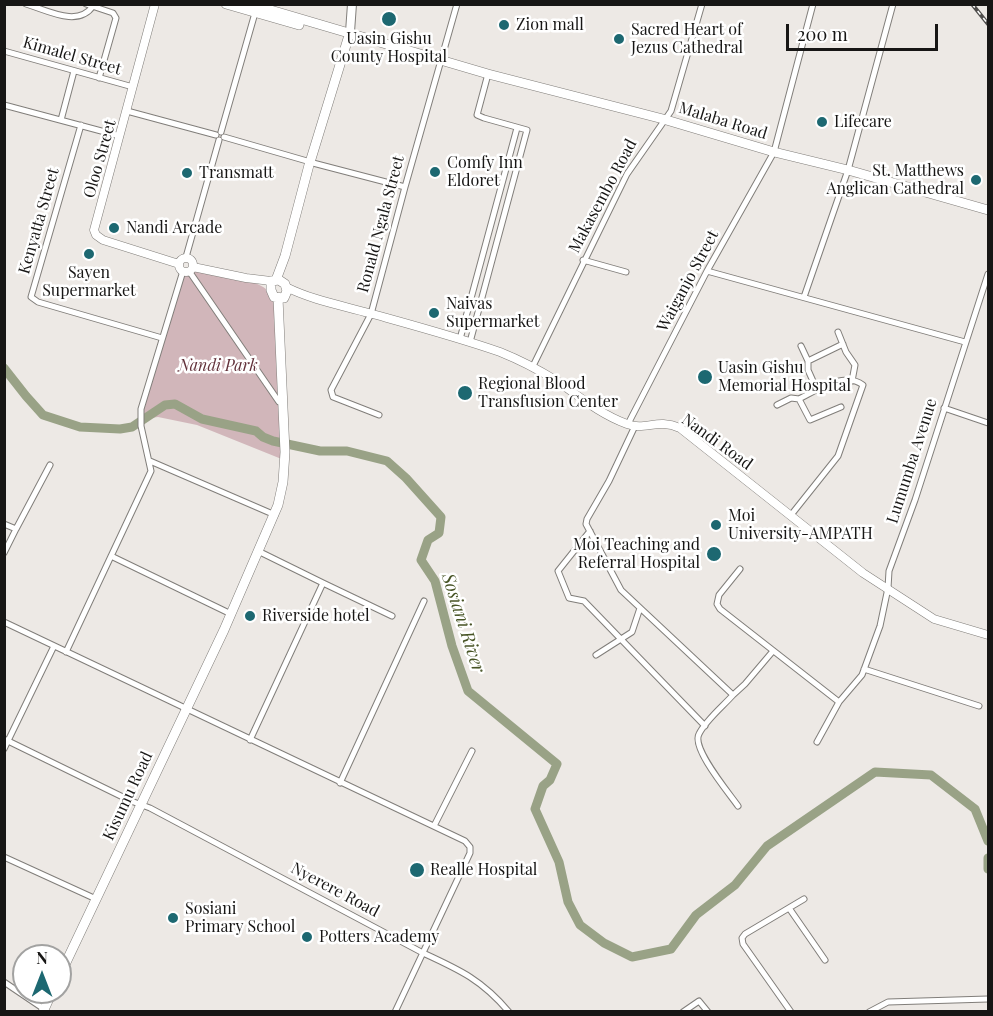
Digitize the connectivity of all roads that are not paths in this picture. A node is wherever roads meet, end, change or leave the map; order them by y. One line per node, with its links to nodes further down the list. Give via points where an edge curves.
1 (26, 4): 10 (street, via 74,18 83,16)
2 (86, 4): 10 (street)
3 (156, 4): 18 (street, Oloo Street)
4 (226, 4): 11 (highway, Malaba Road)
5 (351, 4): 12 (main road)
6 (456, 4): 14 (street, Ronald Ngala Street)
7 (702, 4): 21 (street, Makasembo Road, via 670,111)
8 (813, 4): 27 (street, Waiganjo Street)
9 (893, 4): 29 (street)
10 (94, 5): 17 (street, via 116,18)
11 (252, 9): 12 (highway, Malaba Road); 26 (street)
12 (346, 35): 14 (highway, Malaba Road); 28 (highway, via 346,48)
13 (4, 51): 15 (street, Kimalel Street)
14 (443, 62): 16 (highway, Malaba Road); 30 (street, Ronald Ngala Street)
15 (74, 71): 17 (street, Kimalel Street); 22 (street)
16 (488, 74): 21 (highway, Malaba Road); 24 (street, via 477,115)
17 (99, 78): 18 (street, Kimalel Street)
18 (133, 87): 20 (street, Oloo Street)
19 (4, 105): 22 (street)
20 (127, 111): 25 (street, Oloo Street); 26 (street)
21 (663, 119): 27 (highway, Malaba Road); 33 (street, Makasembo Road, via 627,174)
22 (61, 120): 23 (street)
23 (81, 125): 25 (street); 42 (street, Kenyatta Street, via 31,297)
24 (517, 128): 43 (street); 44 (street, via 527,130)
25 (120, 136): 34 (street, Oloo Street, via 94,227 96,235)
26 (220, 136): 28 (street); 32 (street)
27 (774, 152): 29 (highway, Malaba Road); 35 (street, Waiganjo Street)
28 (310, 162): 30 (street); 38 (highway)
29 (848, 170): 31 (highway, Malaba Road); 39 (street)
30 (405, 187): 40 (street, Ronald Ngala Street)
31 (988, 210)
32 (186, 257): 34 (street, via 182,258)
33 (584, 260): 36 (street); 49 (street, Makasembo Road)
34 (186, 268): 38 (street, Nandi Road, via 246,278); 42 (street); 53 (street, via 262,381)
35 (707, 271): 39 (street); 59 (street, Waiganjo Street)
36 (626, 272)
37 (988, 274): 45 (street, Lumumba Avenue)
38 (279, 289): 40 (street, Nandi Road); 53 (highway); 60 (highway)
39 (804, 297): 45 (street)
40 (371, 314): 43 (street, Nandi Road); 57 (street, Ronald Ngala Street, via 331,393)
41 (838, 332): 46 (street)
42 (162, 338): 62 (street, via 141,410)
43 (460, 339): 44 (street, Nandi Road)
44 (470, 342): 49 (street, Nandi Road)
45 (965, 342): 56 (street, Lumumba Avenue)
46 (843, 345): 48 (street); 50 (street, via 855,365)
47 (801, 346): 48 (street)
48 (808, 361): 51 (street)
49 (533, 366): 59 (street, Nandi Road, via 607,416)
50 (852, 381): 51 (street); 65 (street, via 863,385 838,456)
51 (817, 390): 52 (street)
52 (799, 399): 54 (street, via 791,398); 55 (street, via 810,420)
53 (282, 403): 60 (highway)
54 (777, 405)
55 (841, 407)
56 (944, 408): 58 (street); 74 (street, Lumumba Avenue, via 889,571)
57 (379, 415)
58 (988, 423)
59 (632, 425): 65 (street, Nandi Road, via 664,423 680,428); 68 (street, Waiganjo Street, via 609,481 587,519)
60 (286, 436): 61 (highway)
61 (286, 452): 64 (highway); 70 (highway, via 280,509)
62 (150, 461): 64 (street); 71 (street, via 151,471)
63 (50, 465): 67 (street)
64 (275, 515): 77 (highway)
65 (791, 515): 74 (street, Nandi Road, via 863,573)
66 (4, 524): 67 (street)
67 (16, 529): 69 (street)
68 (590, 531): 76 (street, via 619,588); 81 (street, via 559,568 559,576 569,598 585,601)
69 (4, 553)
70 (262, 553): 73 (street); 77 (highway)
71 (111, 556): 77 (street); 84 (street)
72 (741, 569): 83 (street, via 719,595 717,604)
73 (323, 583): 78 (street); 93 (street)
74 (888, 588): 80 (street, Nandi Road, via 934,618); 86 (street, Lumumba Avenue, via 880,626)
75 (424, 601): 97 (street)
76 (640, 608): 81 (street, via 632,632); 87 (street)
77 (232, 615): 90 (highway, Kisumu Road)
78 (392, 616)
79 (4, 622): 82 (street)
80 (988, 635)
81 (622, 640): 85 (street); 91 (street)
82 (54, 646): 84 (street); 92 (street)
83 (773, 651): 87 (street); 88 (street)
84 (66, 652): 90 (street)
85 (596, 655)
86 (864, 669): 88 (street, Lumumba Avenue); 89 (street)
87 (733, 695): 91 (street)
88 (839, 702): 94 (street, Lumumba Avenue)
89 (979, 706)
90 (185, 709): 93 (street); 98 (highway, Kisumu Road)
91 (705, 726): 99 (street, via 698,736 699,746)
92 (7, 739): 95 (street); 98 (street, Nyerere Road)
93 (250, 740): 97 (street)
94 (817, 742)
95 (4, 749)
96 (472, 751): 100 (street)
97 (340, 783): 100 (street)
98 (140, 804): 102 (highway, Kisumu Road); 106 (street, Nyerere Road)
99 (738, 806)
100 (434, 826): 106 (street, via 465,841 470,853)
101 (4, 857): 102 (street)
102 (96, 899): 105 (highway, Kisumu Road)
103 (804, 899): 104 (street)
104 (789, 908): 107 (street); 115 (street, via 742,938)
105 (72, 950)
106 (423, 953): 111 (street); 112 (street, Nyerere Road, via 480,981)
107 (825, 960)
108 (4, 982): 110 (street)
109 (988, 999): 116 (street, via 888,1002)
110 (43, 1010)
111 (394, 1011)
112 (509, 1011)
113 (683, 1011): 114 (street, via 699,1001)
114 (708, 1011)
115 (791, 1011)
116 (869, 1011)

